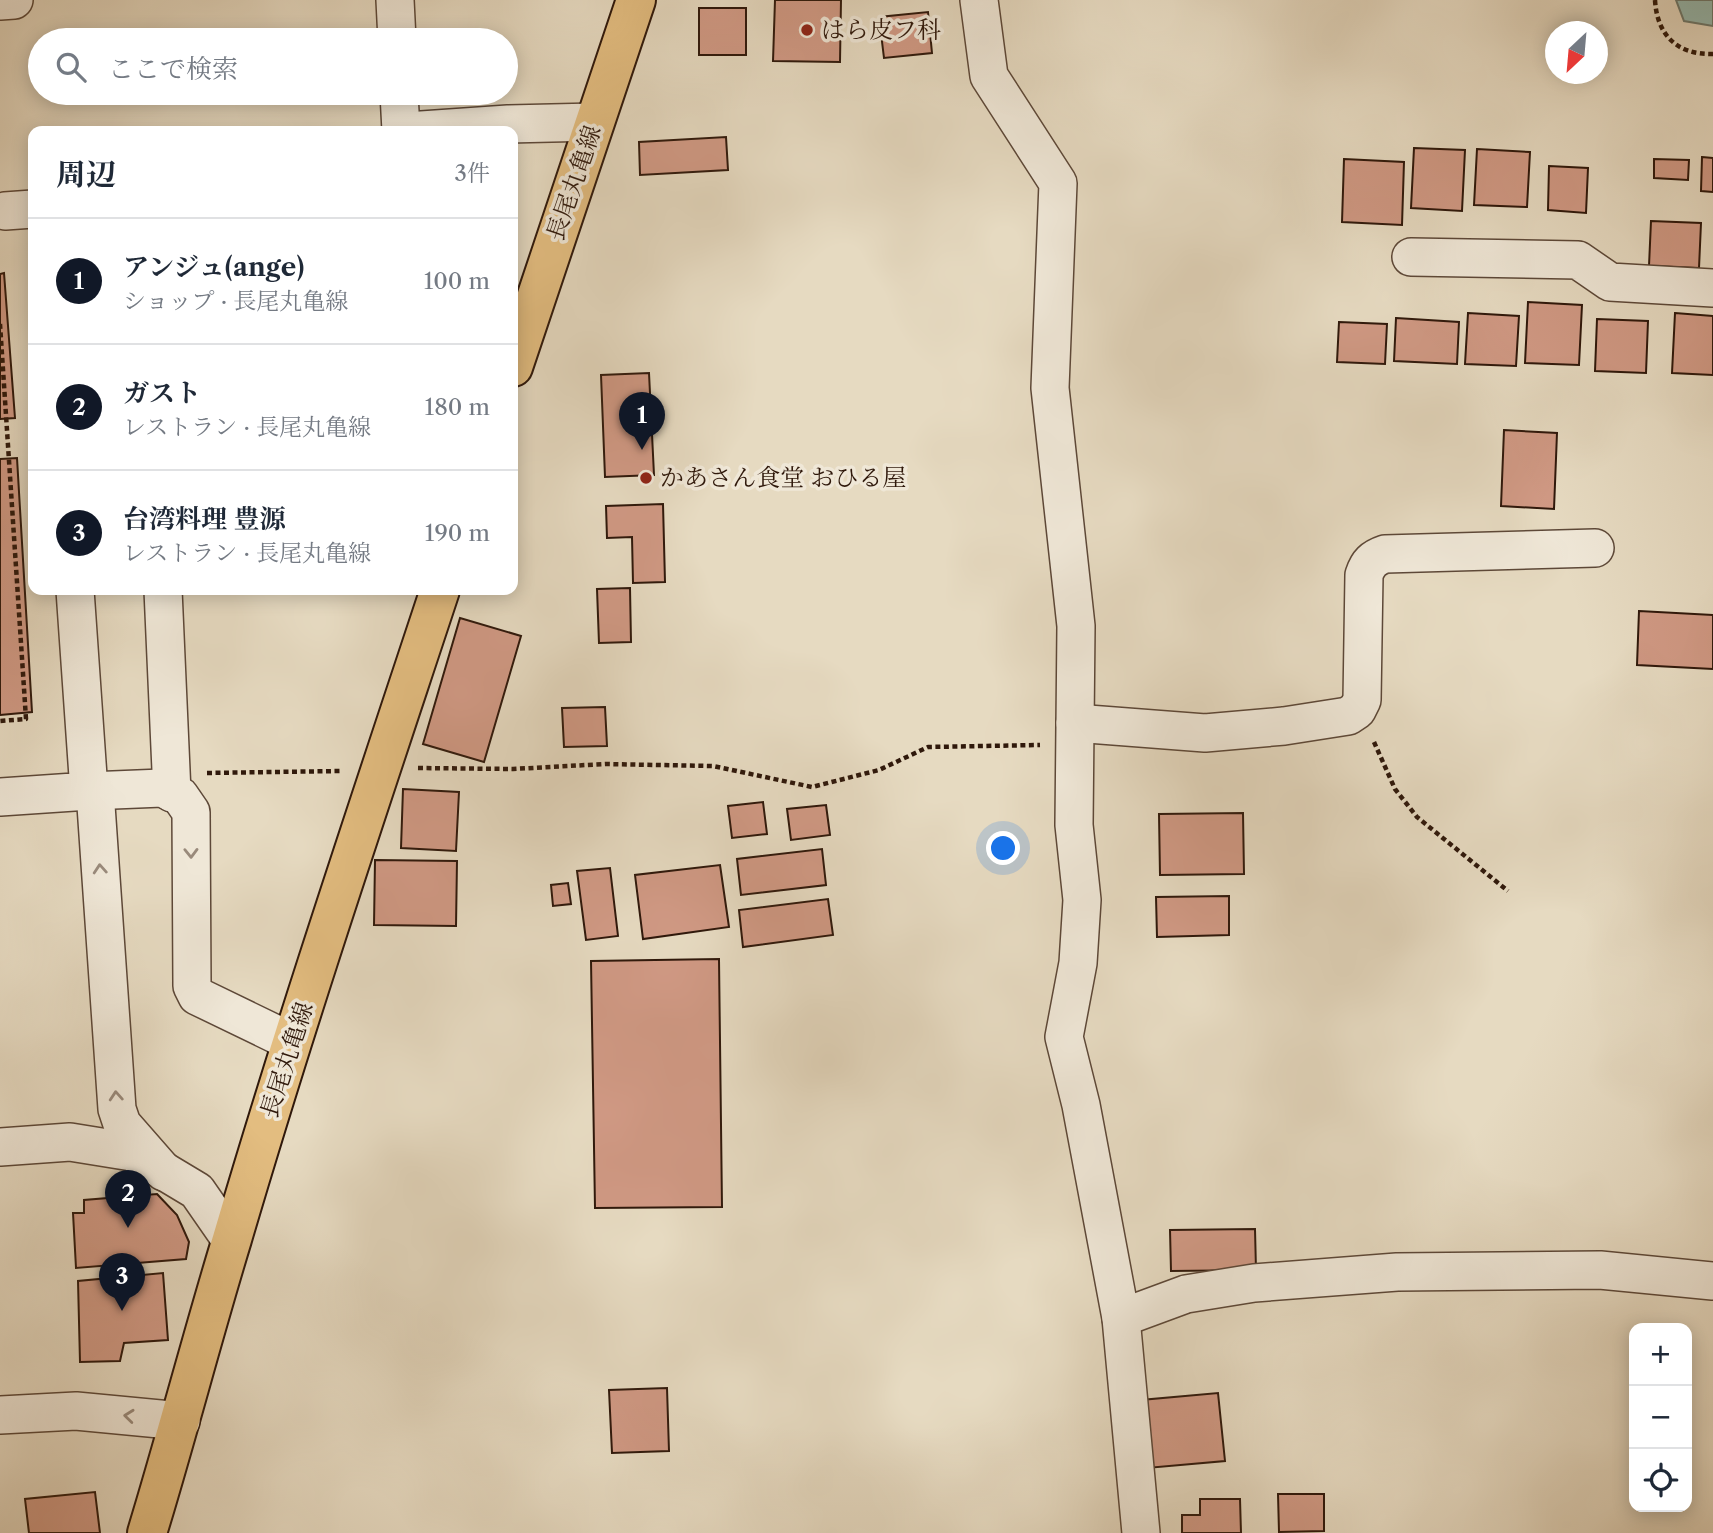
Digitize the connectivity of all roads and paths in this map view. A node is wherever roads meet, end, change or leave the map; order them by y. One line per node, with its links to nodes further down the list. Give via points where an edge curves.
1 (14, 0): 6 (street)
2 (394, 0): 7 (street)
3 (636, 0): 10 (main road, 長尾丸亀線)
4 (979, 0): 23 (street, via 989,76 1058,183 1050,388 1076,626)
5 (1655, 0): 8 (path, via 1664,35 1683,49)
6 (0, 1)
7 (396, 28)
8 (1713, 54)
9 (400, 105): 11 (street)
10 (595, 122): 12 (street); 16 (main road, 長尾丸亀線)
11 (401, 126)
12 (479, 126)
13 (1411, 257): 14 (street, via 1578,260 1610,282)
14 (1713, 288)
15 (0, 324): 22 (path, via 26,719)
16 (518, 352)
17 (1595, 548): 21 (street, via 1376,557 1364,575 1362,700)
18 (75, 595): 26 (street)
19 (163, 595): 25 (street)
20 (438, 595): 24 (main road, 長尾丸亀線)
21 (1357, 710): 23 (street, via 1348,716 1284,726 1205,733); 28 (path, via 1395,789 1417,817)
22 (0, 721)
23 (1075, 734): 24 (path, via 928,747 879,770 813,787 713,766 428,767); 34 (street, via 1074,825 1082,900 1078,964 1064,1037)
24 (378, 777): 25 (path, via 348,771); 29 (main road, 長尾丸亀線)
25 (172, 783): 26 (street, via 162,788); 29 (street, one-way to 29, via 191,812 192,986 197,996)
26 (92, 791): 27 (street); 31 (street, one-way to 26, via 122,1124 117,1109)
27 (0, 797)
28 (1508, 891)
29 (292, 1042): 32 (main road, 長尾丸亀線)
30 (0, 1147): 31 (street, via 70,1142 132,1152)
31 (164, 1172): 32 (street, via 197,1191)
32 (231, 1240): 36 (main road, 長尾丸亀線)
33 (1713, 1281): 34 (street, via 1600,1270 1397,1272 1254,1283 1186,1294)
34 (1121, 1318): 38 (street)
35 (0, 1415): 36 (street, one-way to 35, via 76,1411)
36 (181, 1421): 37 (main road, 長尾丸亀線)
37 (147, 1533)
38 (1141, 1533)

